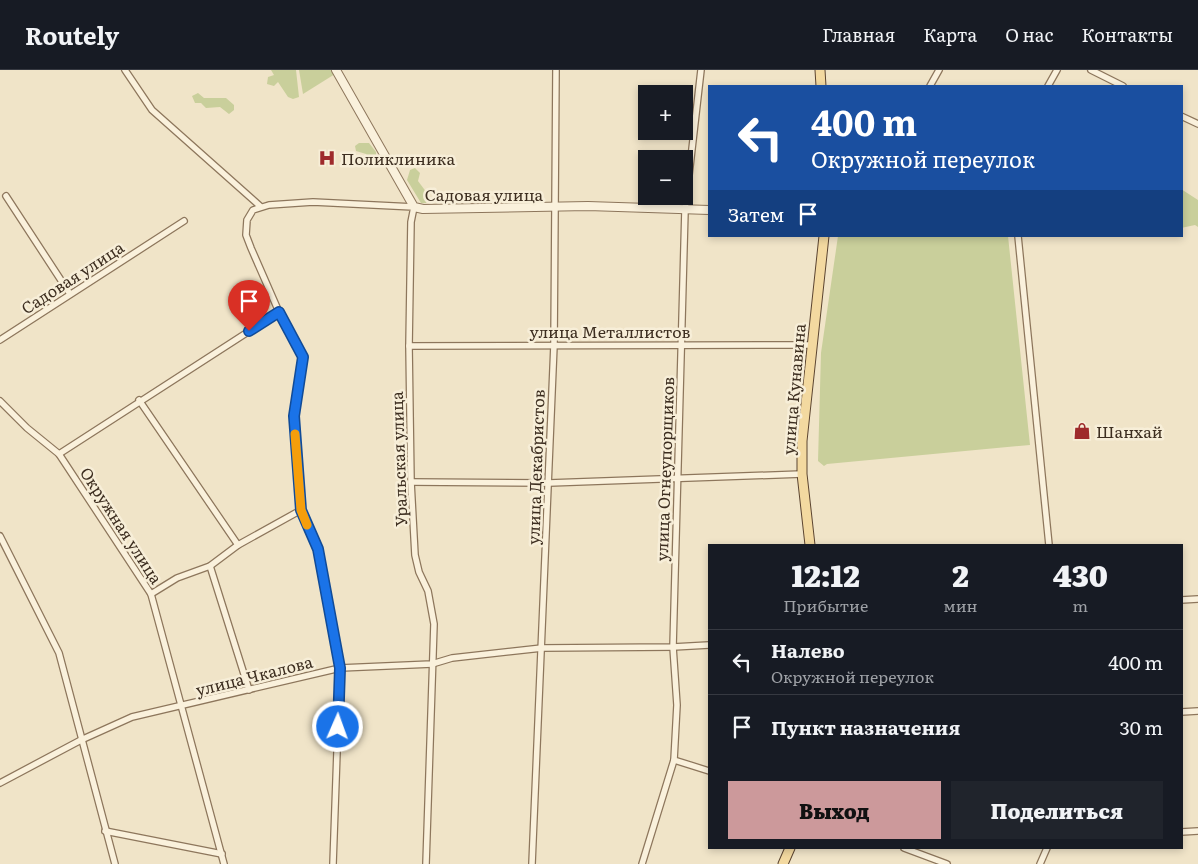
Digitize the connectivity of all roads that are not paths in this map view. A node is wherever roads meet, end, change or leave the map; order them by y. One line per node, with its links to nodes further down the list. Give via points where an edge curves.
1 (125, 70): 16 (street, via 152,110)
2 (336, 70): 17 (street)
3 (556, 70): 18 (street, улица Декабристов)
4 (702, 70): 19 (street, улица Огнеупорщиков)
5 (820, 70): 9 (main road)
6 (939, 70): 10 (street)
7 (1057, 70): 11 (street)
8 (1091, 70): 12 (street)
9 (821, 85)
10 (931, 85)
11 (1049, 85)
12 (1121, 85)
13 (1183, 117): 14 (street)
14 (1198, 124)
15 (6, 196): 24 (street)
16 (260, 206): 17 (street, Садовая улица, via 313,202); 25 (street, via 247,220 246,235)
17 (414, 207): 18 (street, Садовая улица); 30 (street, Уральская улица, via 411,222)
18 (553, 207): 19 (street, Садовая улица, via 624,206); 27 (street, улица Декабристов)
19 (685, 210): 20 (street, Садовая улица); 28 (street, улица Огнеупорщиков)
20 (708, 210)
21 (184, 221): 24 (street, Садовая улица)
22 (824, 237): 29 (main road, улица Кунавина)
23 (1018, 237): 41 (street)
24 (70, 294): 26 (street, Садовая улица)
25 (279, 312): 31 (street); 38 (street, via 303,357 294,416)
26 (0, 340)
27 (554, 344): 28 (street, улица Металлистов); 30 (street, улица Металлистов); 37 (street, улица Декабристов)
28 (682, 344): 29 (street, улица Металлистов); 35 (street, улица Огнеупорщиков)
29 (811, 345): 34 (main road, улица Кунавина)
30 (410, 346): 36 (street, Уральская улица)
31 (139, 400): 33 (street); 42 (street)
32 (0, 401): 33 (street, Окружная улица)
33 (59, 454): 44 (street, Окружная улица)
34 (802, 474): 35 (street); 40 (main road, улица Кунавина)
35 (676, 480): 37 (street); 48 (street, улица Огнеупорщиков)
36 (411, 482): 37 (street); 50 (street, Уральская улица, via 416,555 428,591 434,624)
37 (549, 483): 49 (street, улица Декабристов)
38 (301, 510): 42 (street); 51 (street, via 318,549)
39 (0, 536): 56 (street, via 58,653)
40 (810, 544)
41 (1049, 544)
42 (238, 545): 43 (street)
43 (210, 566): 44 (street, via 177,578); 52 (street)
44 (151, 594): 53 (street, Окружная улица)
45 (1198, 599): 46 (street)
46 (1183, 600)
47 (708, 645): 48 (street, улица Чкалова)
48 (673, 647): 49 (street, улица Чкалова); 57 (street, улица Огнеупорщиков)
49 (542, 648): 50 (street, улица Чкалова, via 452,658); 73 (street, улица Декабристов)
50 (432, 664): 51 (street, улица Чкалова); 72 (street, Уральская улица)
51 (340, 668): 52 (street, улица Чкалова); 71 (street)
52 (249, 690): 53 (street, улица Чкалова)
53 (182, 707): 56 (street, улица Чкалова, via 132,717); 67 (street, Окружная улица)
54 (1198, 711): 55 (street)
55 (1183, 712)
56 (81, 740): 59 (street, улица Чкалова); 60 (street)
57 (674, 760): 58 (street); 74 (street, улица Огнеупорщиков)
58 (708, 771)
59 (0, 783)
60 (105, 831): 67 (street); 69 (street)
61 (1198, 831): 62 (street)
62 (1183, 832)
63 (790, 849): 75 (main road)
64 (907, 849): 68 (street)
65 (926, 849): 68 (street)
66 (1047, 849): 77 (street)
67 (222, 854): 70 (street, Окружная улица)
68 (923, 855): 76 (street)
69 (115, 864)
70 (224, 864)
71 (333, 864)
72 (426, 864)
73 (532, 864)
74 (642, 864)
75 (783, 864)
76 (947, 864)
77 (1040, 864)

